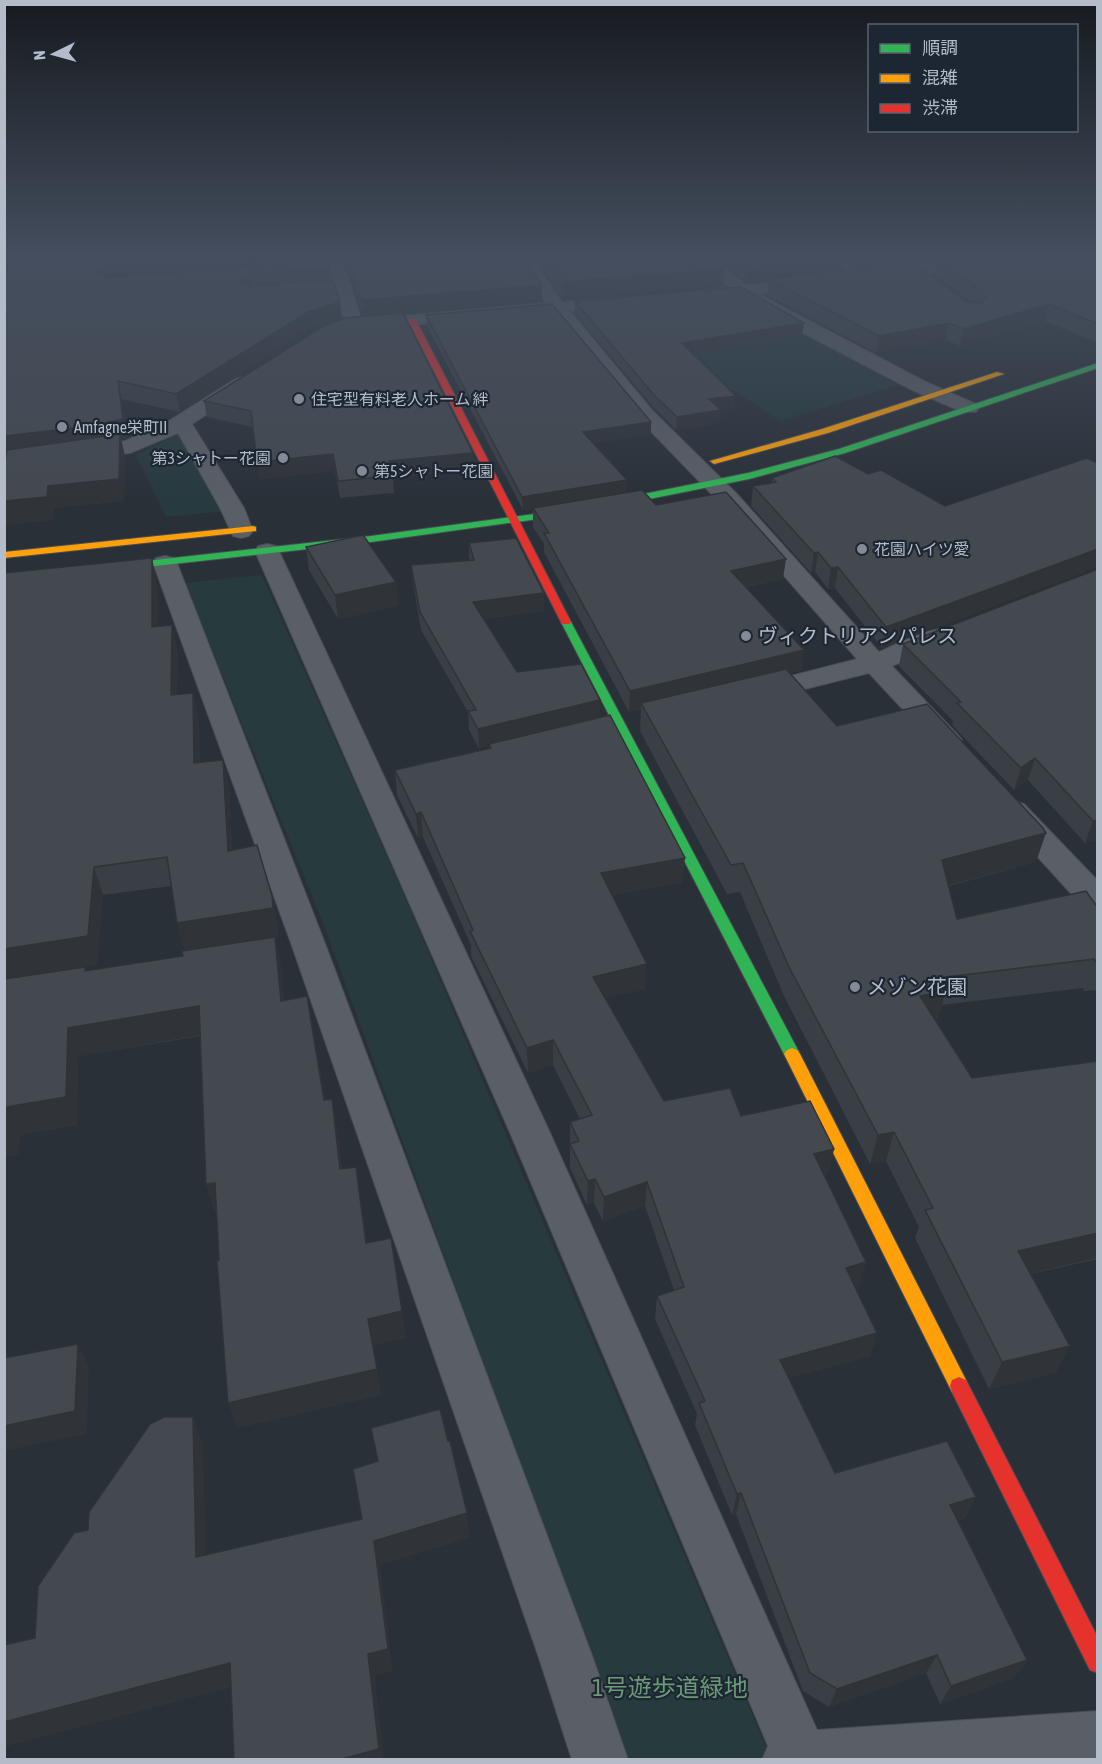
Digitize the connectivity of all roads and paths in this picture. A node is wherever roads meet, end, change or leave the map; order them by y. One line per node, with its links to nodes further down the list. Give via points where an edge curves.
1 (420, 336): 15 (street)
2 (581, 336): 11 (street)
3 (822, 336): 7 (street)
4 (1098, 365): 8 (street)
5 (263, 370): 9 (street)
6 (1011, 370): 7 (street)
7 (939, 393): 8 (street); 11 (street, via 825,431)
8 (969, 408): 12 (street, via 842,451)
9 (178, 424): 10 (street, via 130,447); 16 (street, via 186,429)
10 (4, 464)
11 (686, 467): 12 (street)
12 (715, 484): 13 (street); 22 (street)
13 (589, 508)
14 (546, 516): 15 (street)
15 (515, 521): 17 (street); 27 (street, via 798,1068)
16 (241, 531): 17 (street); 18 (street)
17 (266, 539): 19 (street); 29 (street, via 384,783 531,1135)
18 (4, 555)
19 (165, 563): 20 (street); 30 (street, via 291,949 566,1658)
20 (95, 570)
21 (964, 627): 22 (street)
22 (875, 663): 23 (street); 24 (street)
23 (734, 699)
24 (962, 756)
25 (994, 790): 26 (street)
26 (1098, 902)
27 (1098, 1662)
28 (1098, 1739): 29 (street)
29 (801, 1759): 31 (street)
30 (600, 1760)
31 (790, 1760)

